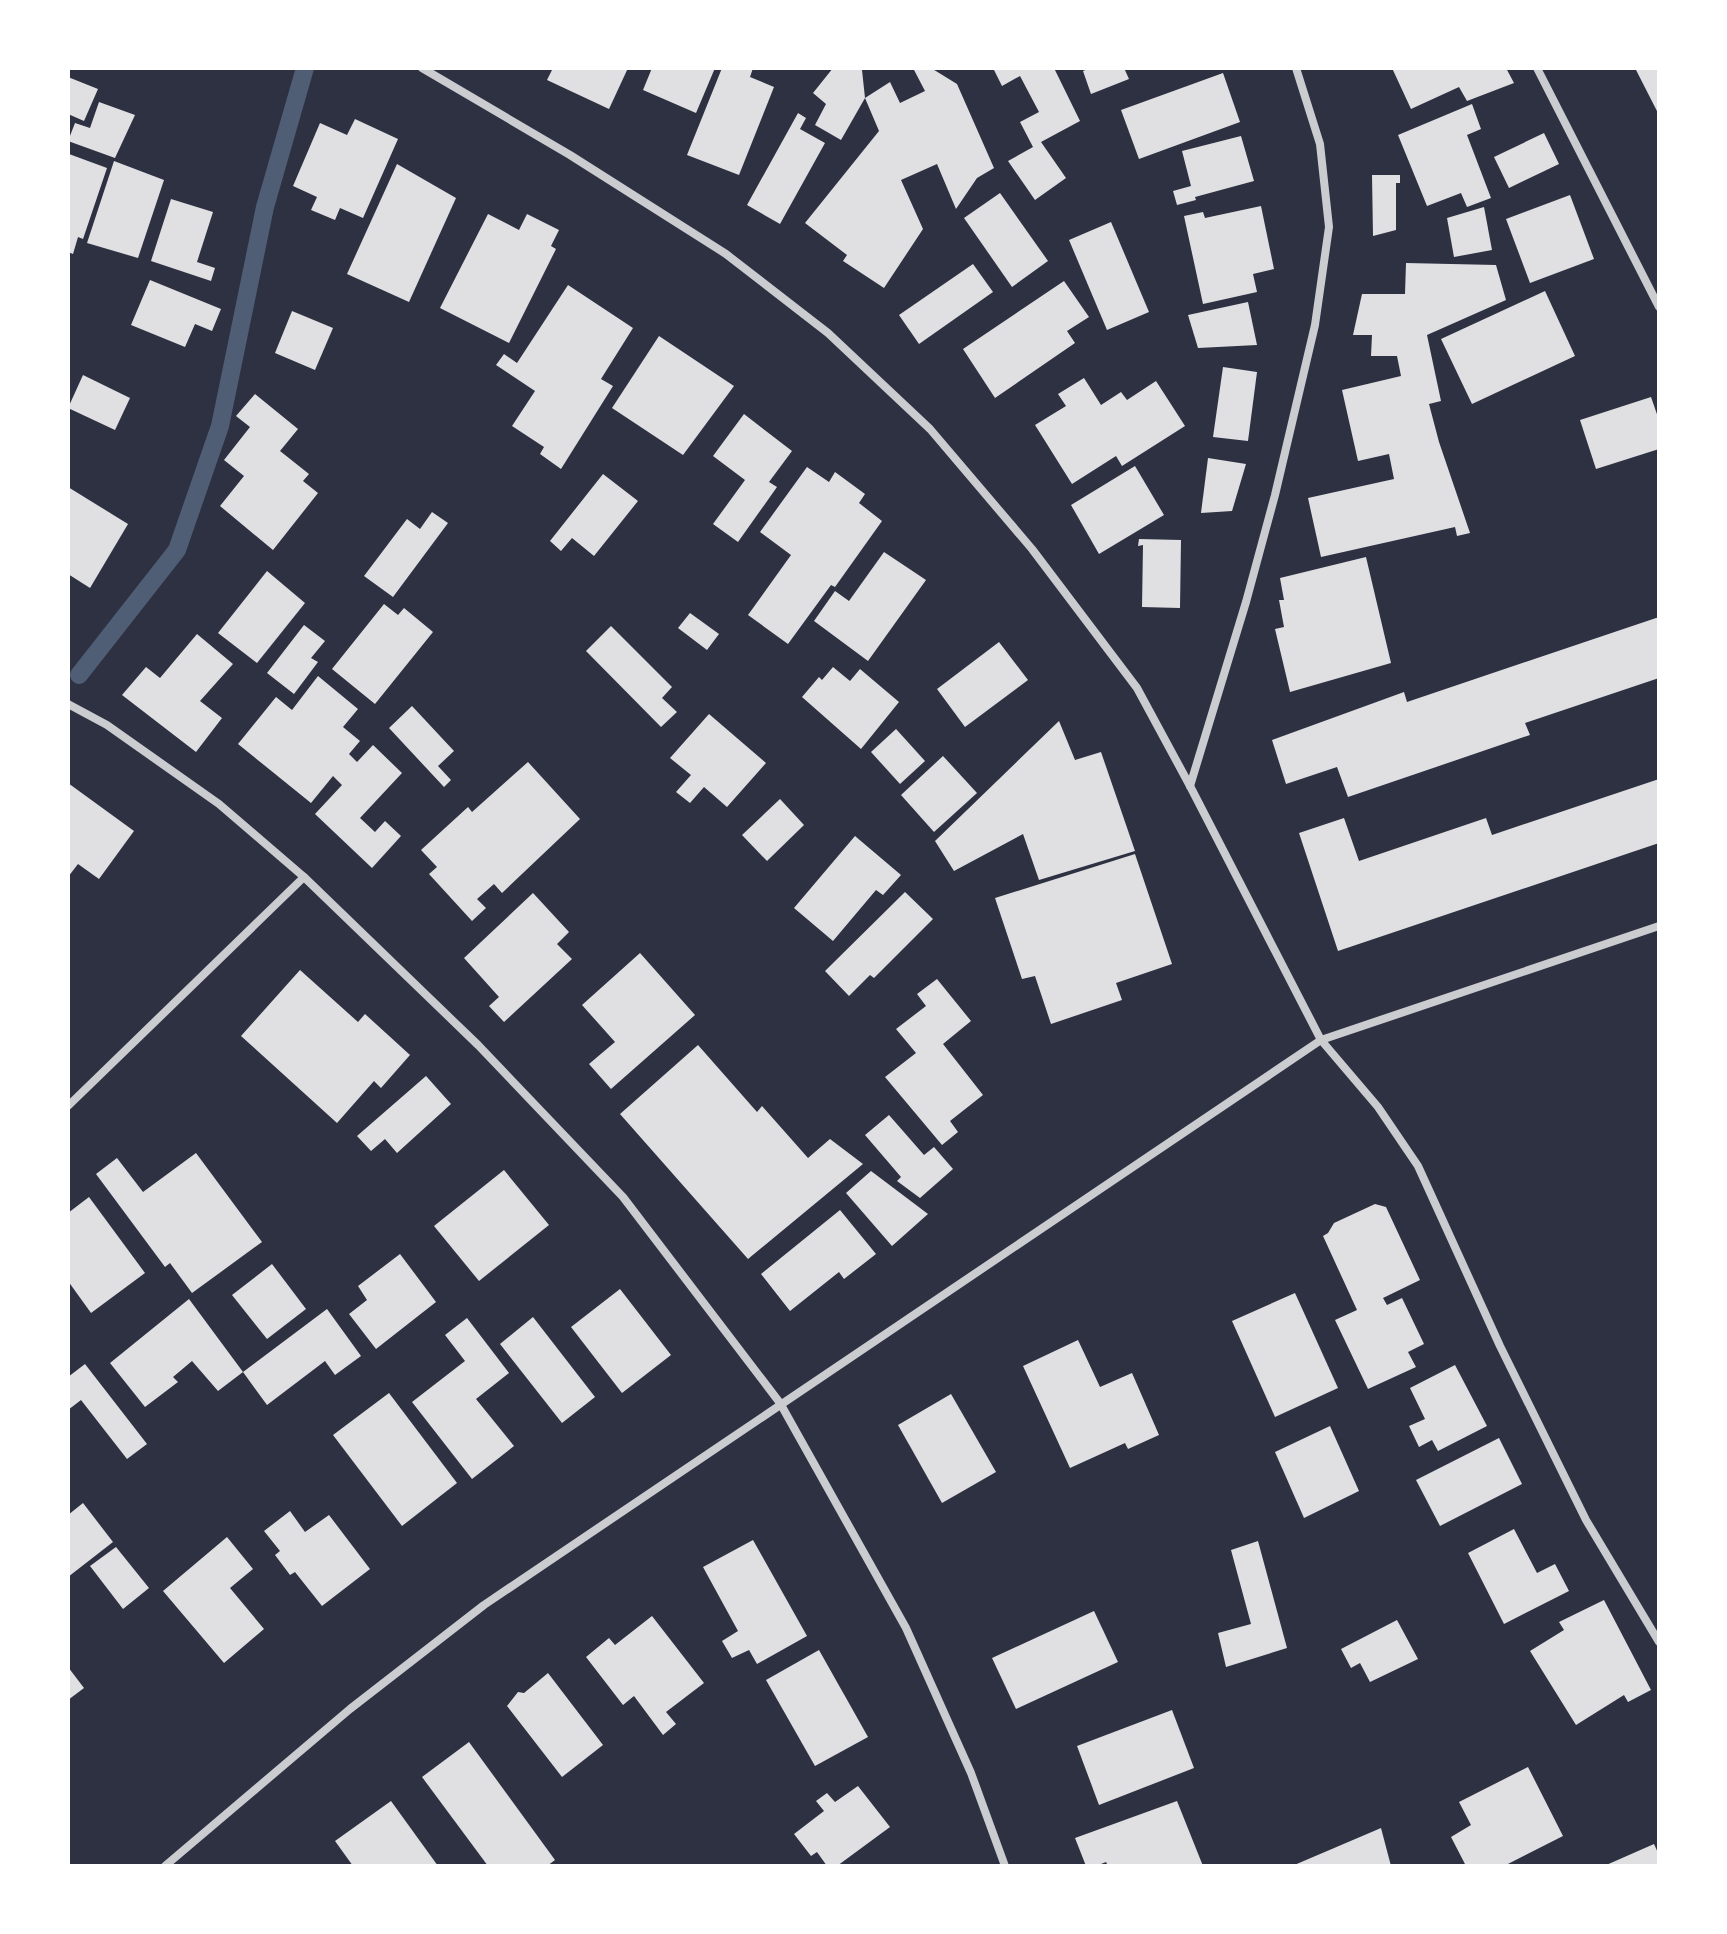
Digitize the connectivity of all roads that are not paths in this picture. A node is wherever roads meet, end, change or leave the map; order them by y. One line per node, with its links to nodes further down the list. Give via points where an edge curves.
1 (422, 68): 6 (street, via 726,254 828,333 930,429 1032,549 1137,688)
2 (1296, 68): 6 (street, via 1320,144 1329,227 1315,325 1255,572)
3 (1537, 68): 4 (street)
4 (1659, 307)
5 (68, 704): 7 (street, via 107,725 219,804)
6 (1190, 786): 9 (street)
7 (304, 877): 10 (street); 11 (street, via 478,1045 623,1197)
8 (1659, 926): 9 (street)
9 (1321, 1040): 11 (street); 12 (street, via 1378,1107 1418,1166 1586,1520)
10 (68, 1106)
11 (780, 1403): 13 (street, via 484,1605 350,1709); 14 (street, via 906,1628 971,1773)
12 (1659, 1642)
13 (165, 1866)
14 (1005, 1866)

